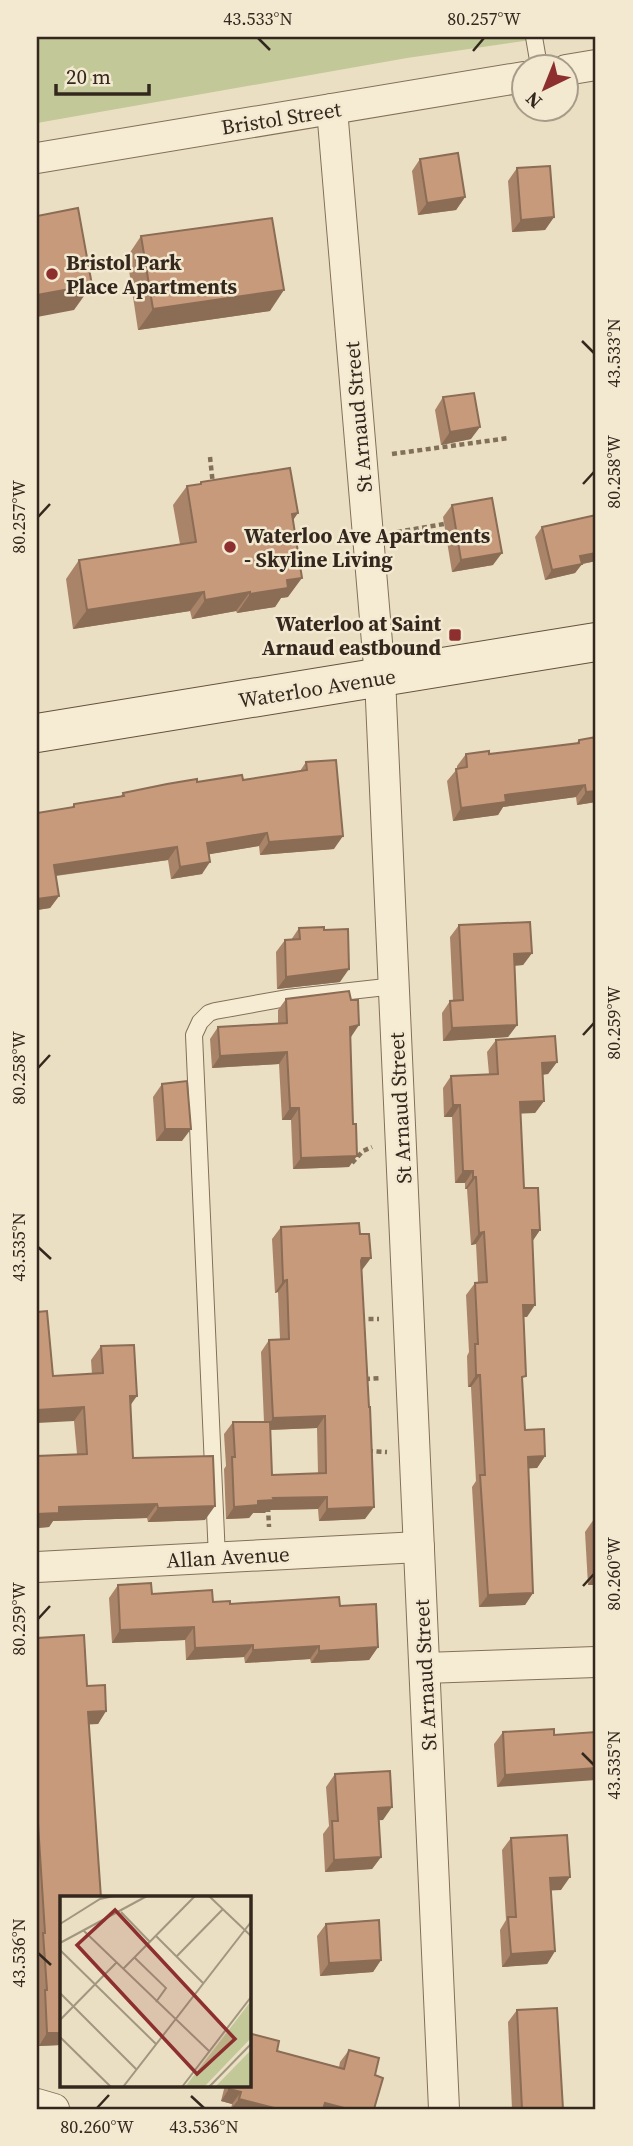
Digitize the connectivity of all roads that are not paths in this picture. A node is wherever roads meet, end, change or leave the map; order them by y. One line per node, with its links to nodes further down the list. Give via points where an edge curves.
1 (510, 79): 2 (street, Bristol Street)
2 (332, 109): 3 (street, Bristol Street); 5 (street, St Arnaud Street)
3 (37, 158)
4 (596, 642): 5 (street, Waterloo Avenue)
5 (380, 678): 6 (street, Waterloo Avenue); 7 (street, St Arnaud Street)
6 (37, 733)
7 (395, 986): 8 (street, St Arnaud Street); 9 (lane, via 222,1009 209,1013 196,1027)
8 (419, 1547): 9 (street, Allan Avenue); 12 (street, St Arnaud Street)
9 (217, 1558): 10 (street, Allan Avenue)
10 (37, 1567)
11 (596, 1662): 12 (street)
12 (425, 1668): 15 (street, St Arnaud Street)
13 (37, 2105): 14 (street)
14 (54, 2109)
15 (444, 2109)

